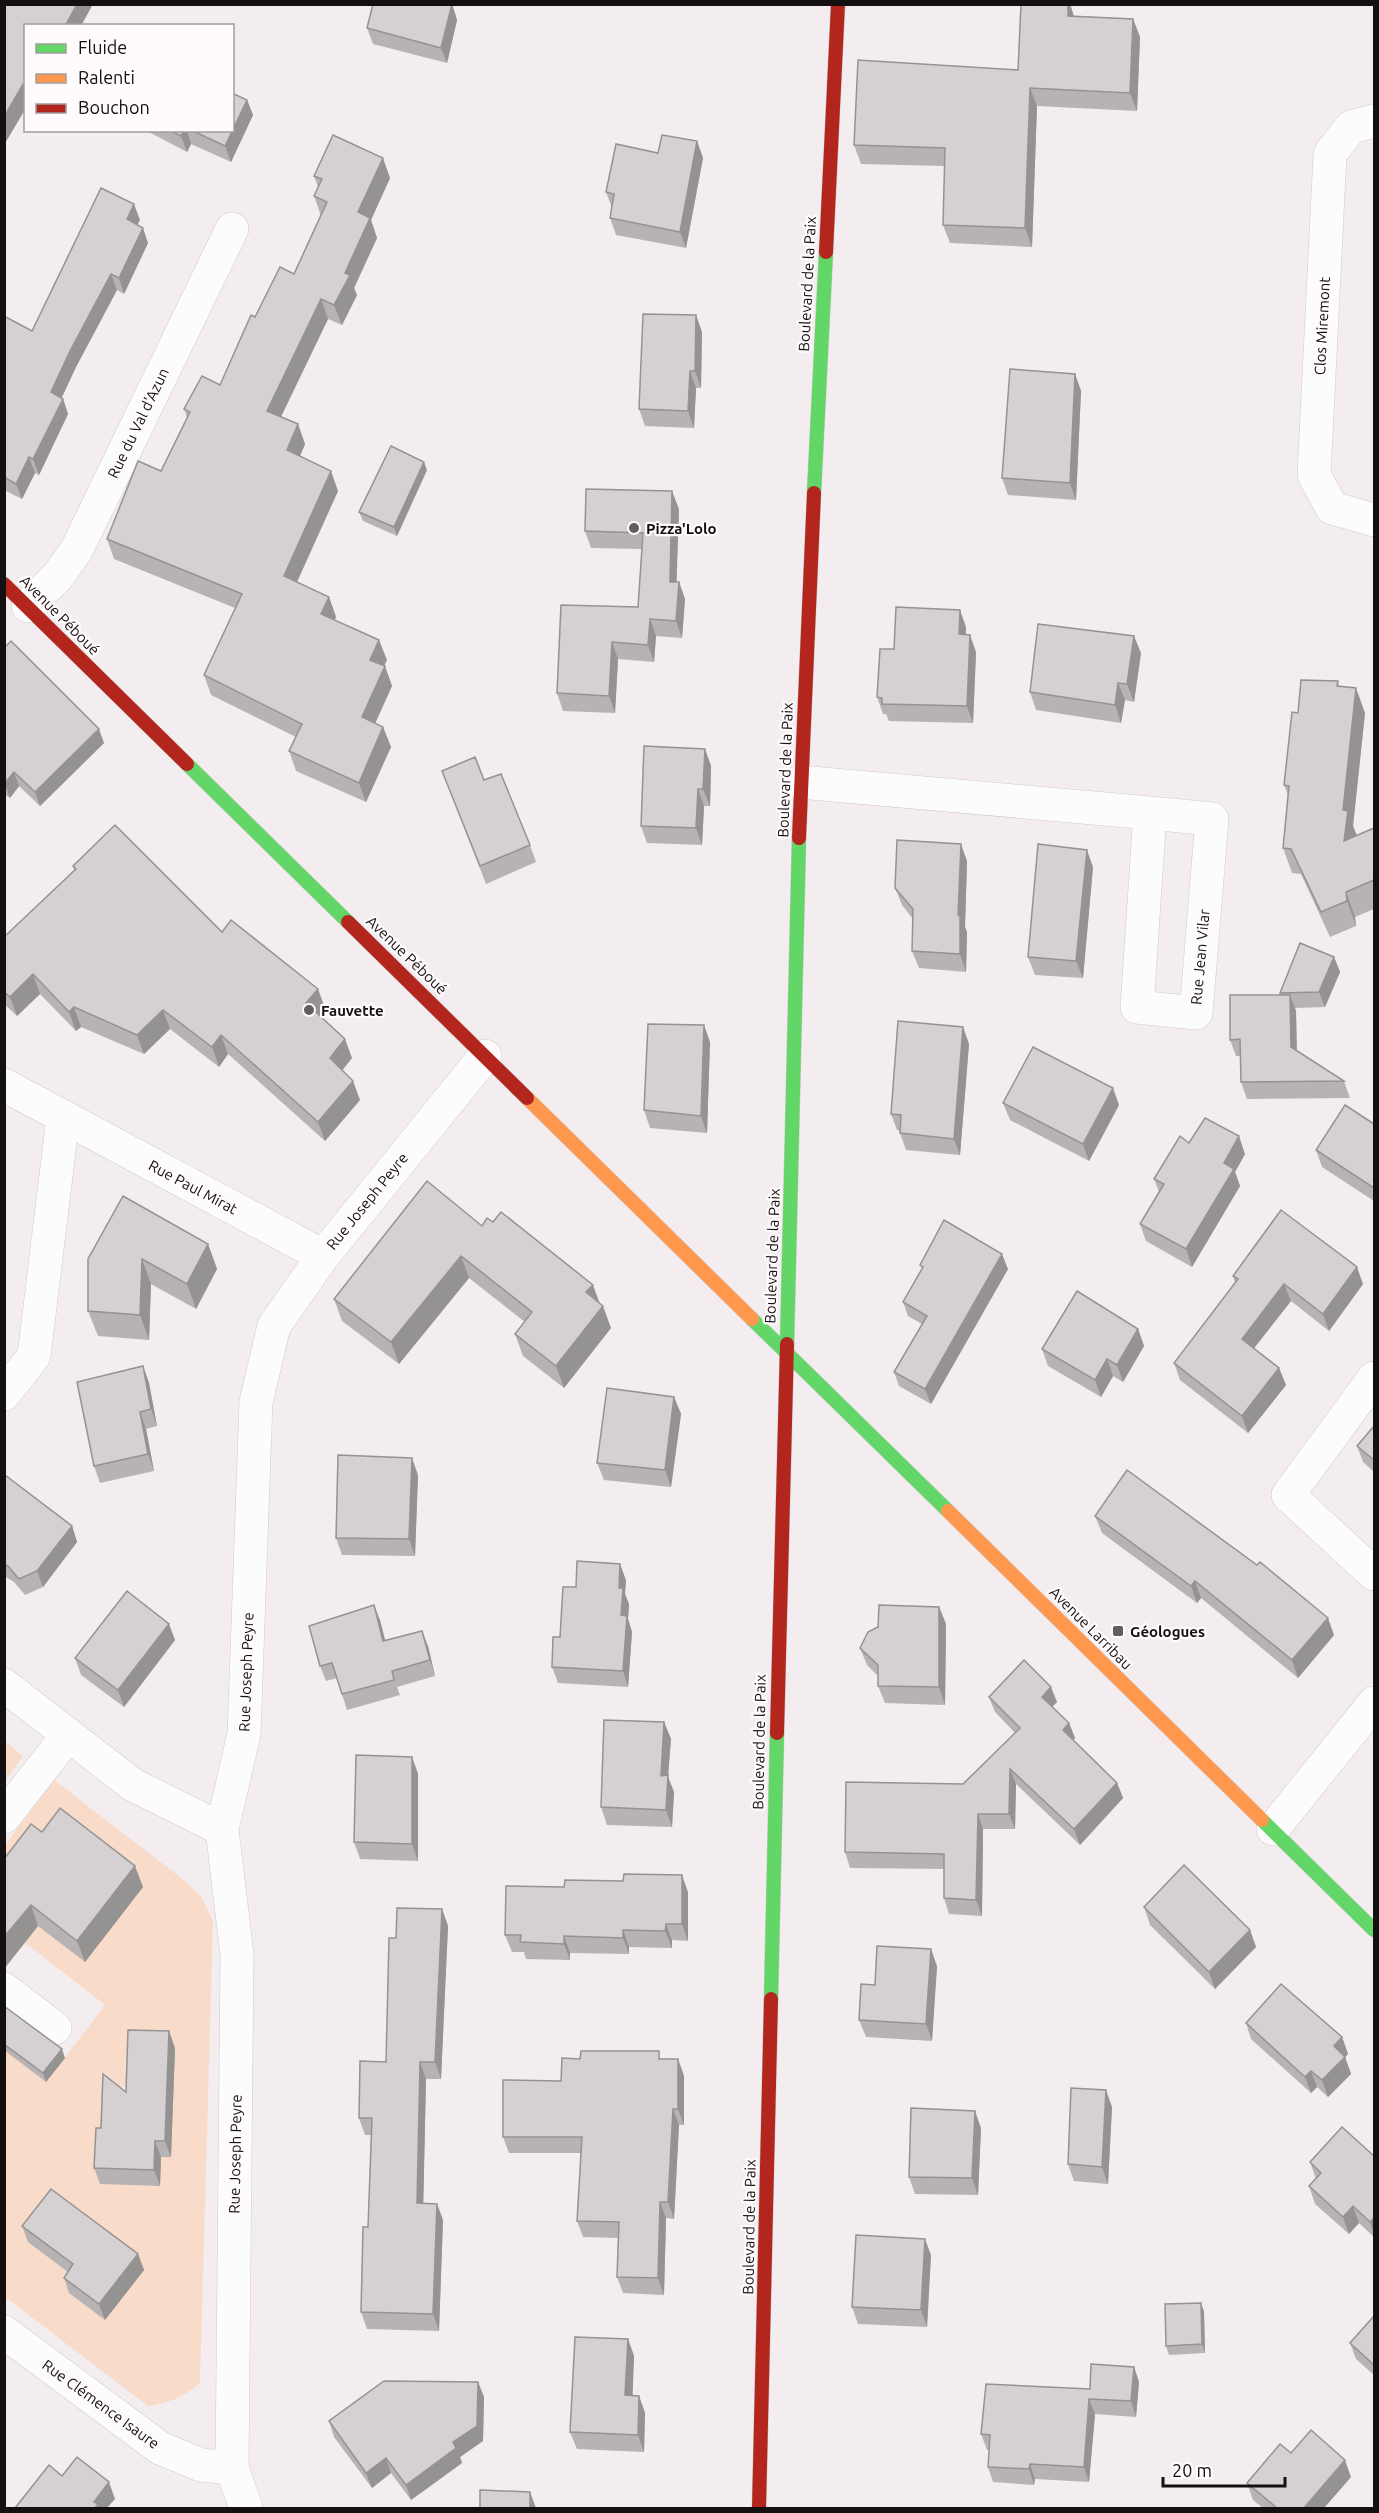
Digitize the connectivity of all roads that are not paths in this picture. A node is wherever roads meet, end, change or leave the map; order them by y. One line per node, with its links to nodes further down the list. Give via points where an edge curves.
1 (838, 4): 7 (main road, Boulevard de la Paix)
2 (1374, 121): 4 (street, Clos Miremont, via 1351,127 1330,154 1314,475 1332,508)
3 (232, 229): 6 (street, Rue du Val d'Azun, via 76,549 58,576)
4 (1374, 520)
5 (4, 584): 6 (main road, Avenue Péboué)
6 (28, 606): 9 (main road, Avenue Péboué)
7 (800, 782): 8 (street, Rue Jean Vilar); 13 (main road, Boulevard de la Paix)
8 (1150, 813): 8 (street, Rue Jean Vilar, via 1137,1007 1196,1013 1212,819)
9 (486, 1056): 12 (street, Rue Joseph Peyre); 13 (main road, Avenue Péboué)
10 (4, 1085): 11 (street, Rue Paul Mirat)
11 (63, 1118): 12 (street, Rue Paul Mirat); 15 (street, via 34,1356)
12 (323, 1256): 21 (street, Rue Joseph Peyre, via 274,1326 256,1402 244,1734)
13 (786, 1350): 22 (main road, Avenue Larribau); 29 (main road, Boulevard de la Paix)
14 (1374, 1377): 16 (street, via 1288,1495)
15 (4, 1394)
16 (1374, 1574)
17 (4, 1685): 19 (street)
18 (1374, 1703): 22 (street)
19 (68, 1735): 20 (street); 21 (street, via 133,1785)
20 (4, 1817)
21 (222, 1829): 27 (street, Rue Joseph Peyre, via 237,1955)
22 (1273, 1829): 23 (main road, Avenue Larribau)
23 (1374, 1930)
24 (4, 1989): 25 (street)
25 (55, 2028)
26 (4, 2332): 27 (street, Rue Clémence Isaure, via 160,2448 201,2465)
27 (232, 2468): 28 (street)
28 (246, 2508)
29 (759, 2508)

